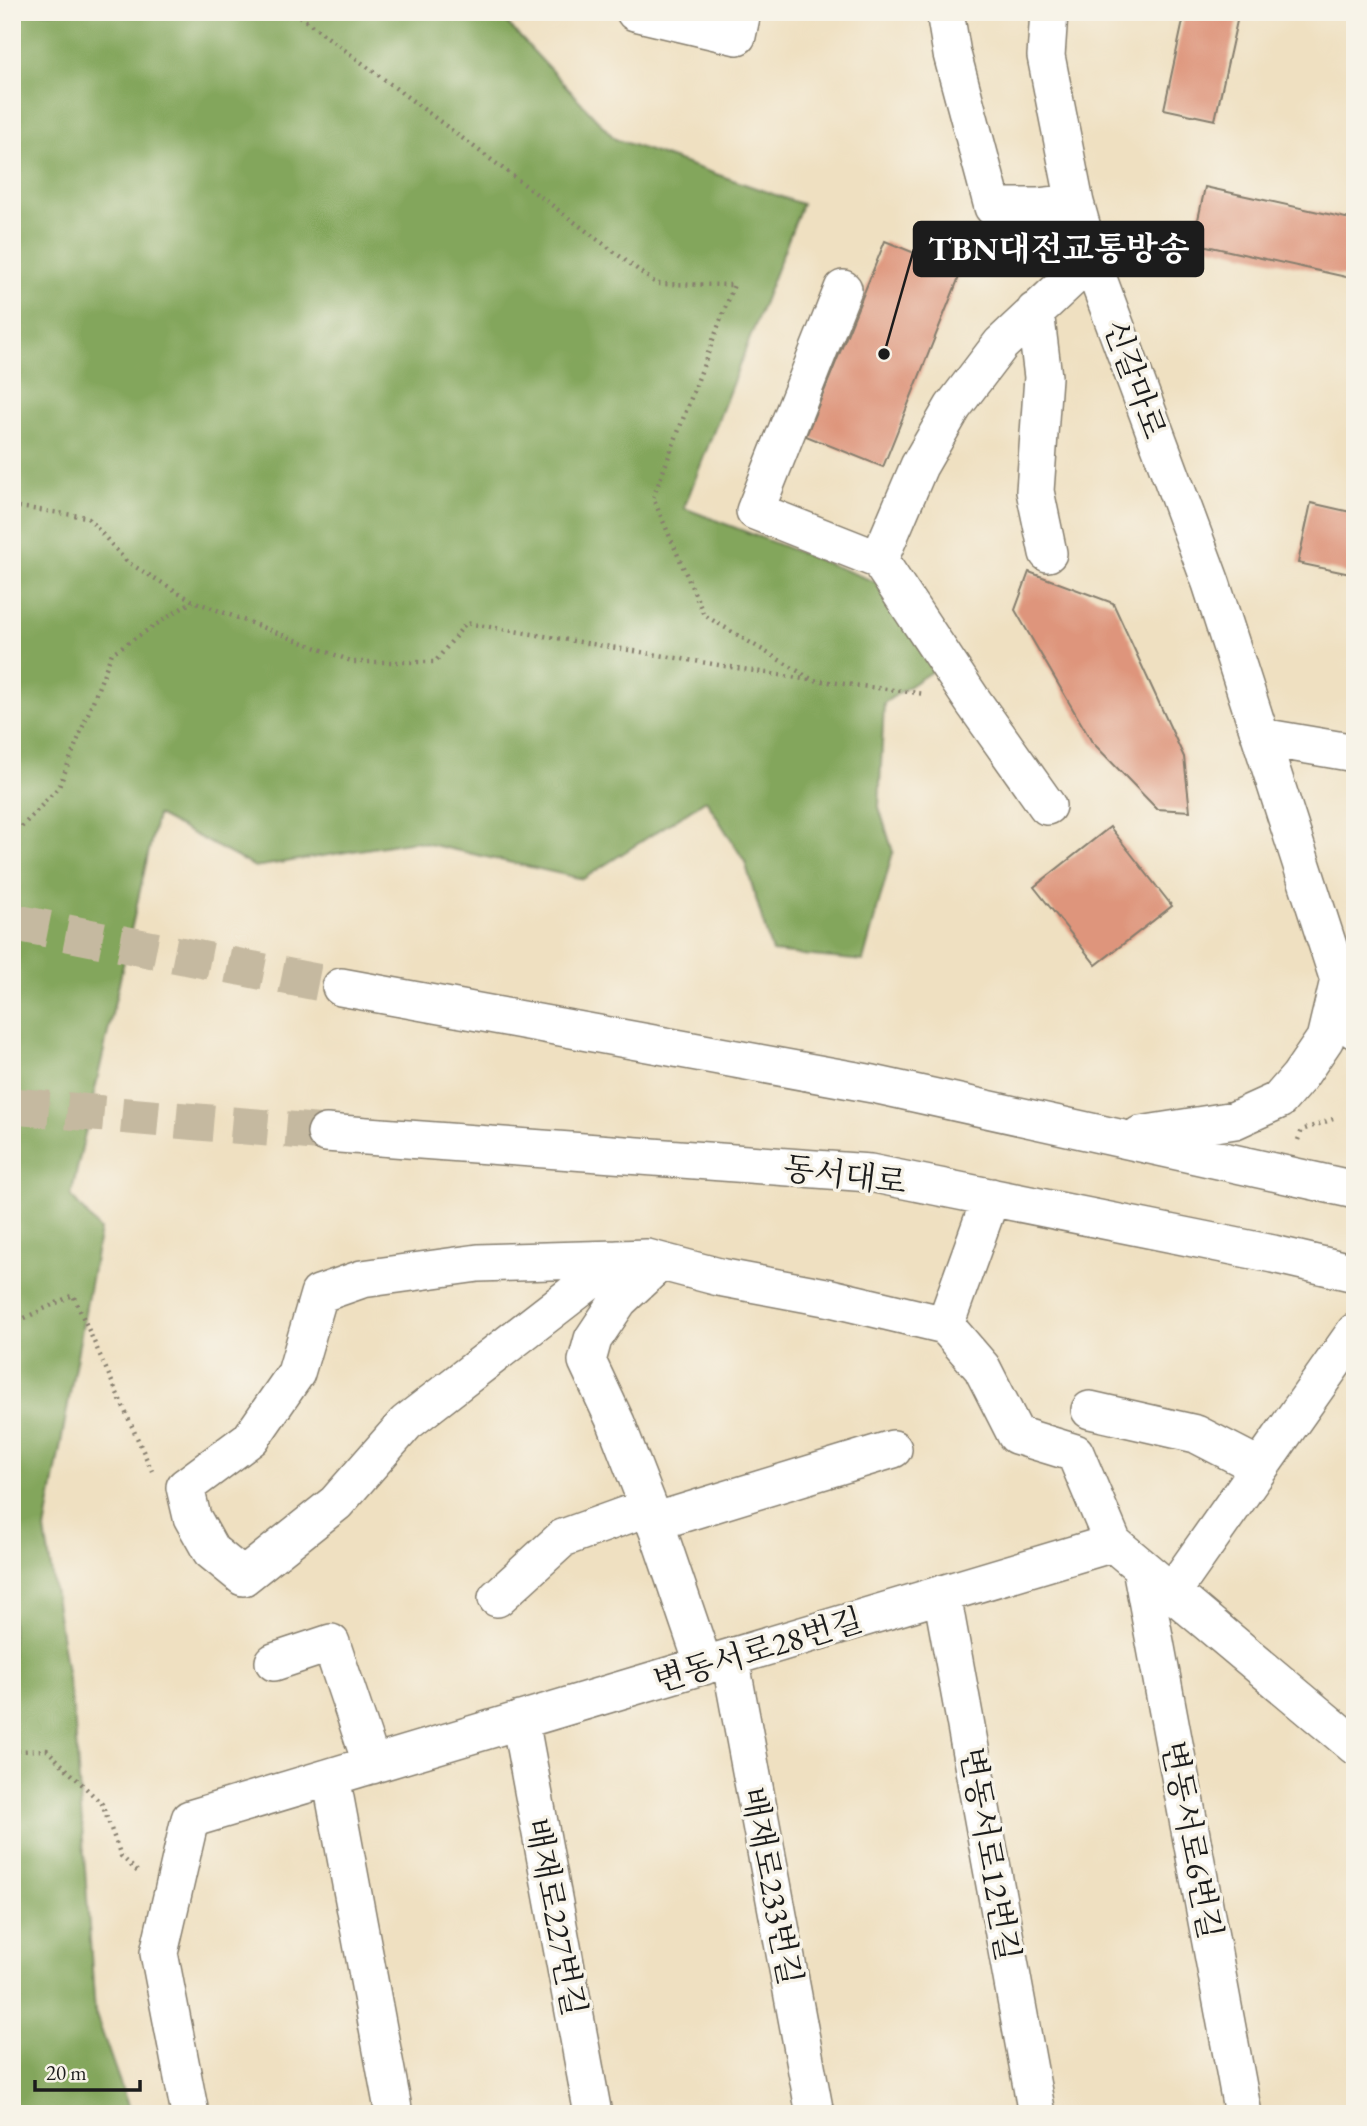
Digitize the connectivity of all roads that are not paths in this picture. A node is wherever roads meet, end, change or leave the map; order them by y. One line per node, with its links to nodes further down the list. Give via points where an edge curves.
1 (635, 12): 2 (street, via 737,37)
2 (742, 12)
3 (945, 12): 5 (street, via 993,207)
4 (1049, 12): 5 (street, 신갈마로, via 1045,56)
5 (1076, 203): 6 (street, 신갈마로)
6 (1091, 260): 8 (street); 11 (street, 신갈마로, via 1211,583)
7 (843, 289): 10 (street, via 755,511)
8 (1035, 312): 9 (street, via 1043,377 1035,491); 10 (street, via 1001,344 953,407 919,466)
9 (1048, 553)
10 (879, 560): 13 (street)
11 (1261, 737): 12 (street); 14 (street, 신갈마로)
12 (1355, 753)
13 (1047, 806)
14 (1339, 979): 16 (street, 신갈마로); 18 (street, via 1325,1039 1279,1100 1235,1120)
15 (341, 987): 18 (street, via 873,1084)
16 (1355, 1030)
17 (326, 1133): 20 (street, 동서대로, via 870,1173)
18 (1119, 1139): 19 (street)
19 (1355, 1190)
20 (991, 1198): 23 (street, 동서대로); 24 (street)
21 (618, 1259): 21 (street, via 406,1423 336,1503 243,1577 211,1551 192,1517 185,1487 251,1438 296,1373 319,1294 362,1279 478,1263); 22 (street)
22 (660, 1262): 24 (street); 29 (street, 배재로233번길, via 619,1300 593,1339 587,1361)
23 (1355, 1273)
24 (945, 1325): 30 (street, via 982,1368 1016,1435 1075,1453)
25 (1355, 1332): 28 (street)
26 (1090, 1410): 28 (street, via 1196,1434)
27 (893, 1449): 29 (street)
28 (1260, 1467): 32 (street)
29 (652, 1515): 34 (street, via 563,1538); 36 (street, 배재로233번길)
30 (1113, 1543): 31 (street); 33 (street, 변동서로28번길)
31 (1142, 1567): 32 (street); 46 (street, 변동서로6번길)
32 (1172, 1592): 38 (street)
33 (943, 1595): 36 (street, 변동서로28번길); 45 (street, 변동서로12번길)
34 (497, 1598)
35 (274, 1662): 39 (street, via 331,1643)
36 (717, 1662): 37 (street, 변동서로28번길); 44 (street, 배재로233번길)
37 (520, 1720): 39 (street, 변동서로28번길); 43 (street, 배재로227번길)
38 (1355, 1746)
39 (372, 1765): 40 (street, 변동서로28번길)
40 (331, 1777): 41 (street, 변동서로28번길, via 190,1819 159,1953); 42 (street)
41 (190, 2114)
42 (394, 2114)
43 (593, 2114)
44 (815, 2114)
45 (1037, 2114)
46 (1243, 2114)

